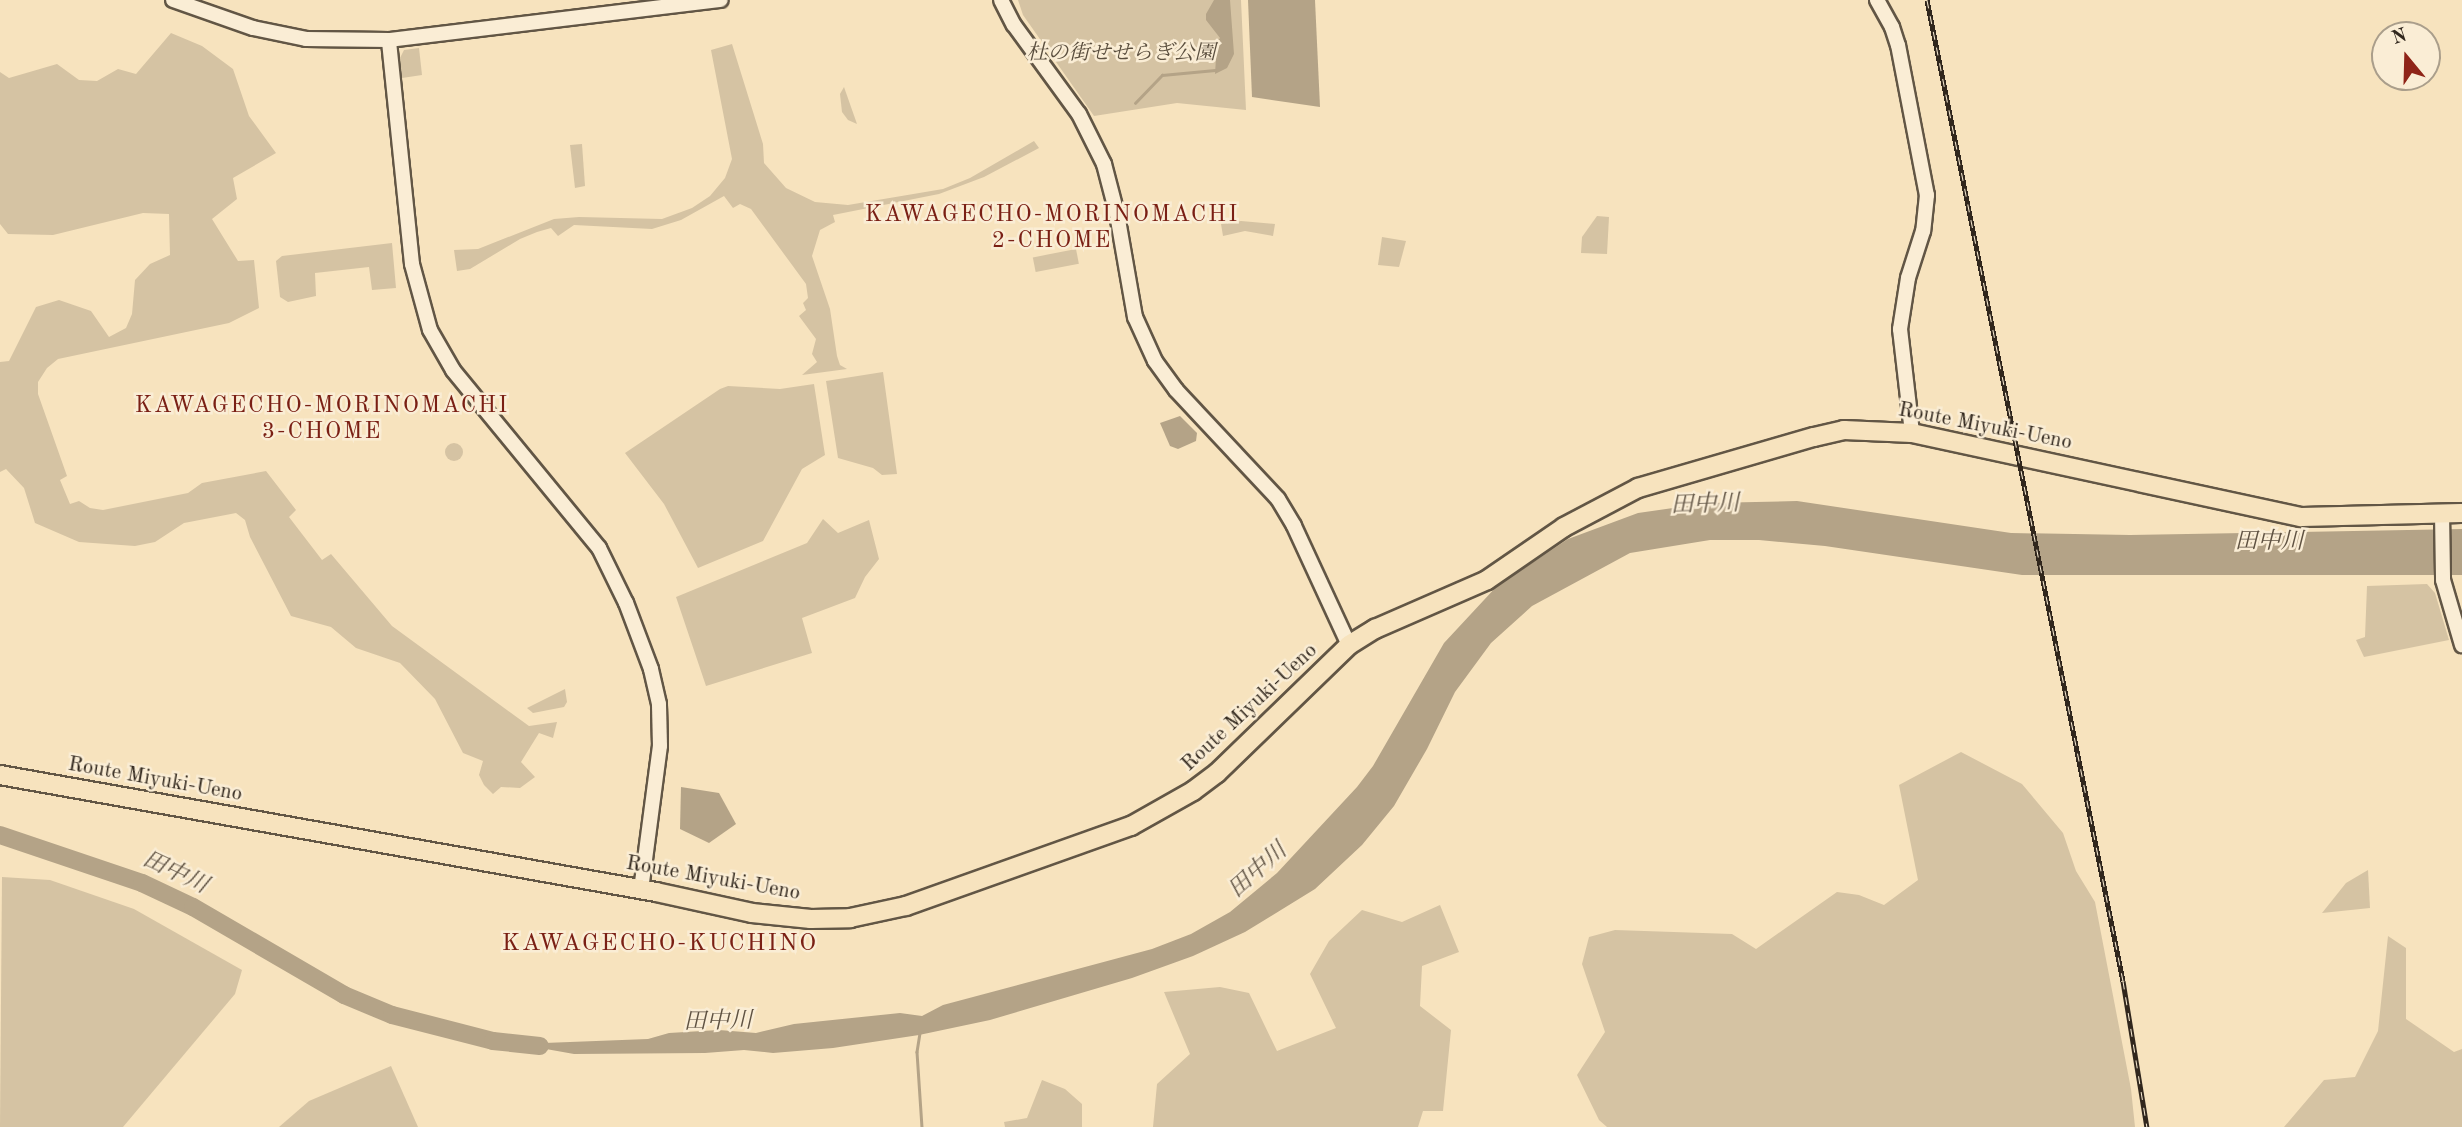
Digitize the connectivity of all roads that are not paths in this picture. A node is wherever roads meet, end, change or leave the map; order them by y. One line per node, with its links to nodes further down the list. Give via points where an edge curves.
1 (173, 0): 5 (street, via 306,39)
2 (721, 0): 5 (street)
3 (1001, 0): 9 (street, via 1072,103 1104,164 1135,317 1155,361 1278,499)
4 (1877, 0): 6 (street, via 1901,54 1927,195 1899,329)
5 (389, 40): 12 (street, via 412,264 429,330 453,370 603,555 652,669 660,746)
6 (1912, 433): 8 (main road, Route Miyuki-Ueno, via 2276,514); 9 (main road, Route Miyuki-Ueno, via 1844,430 1638,488 1564,527 1487,580 1405,614)
7 (2462, 513): 8 (main road, Route Miyuki-Ueno)
8 (2442, 517): 10 (street, via 2443,577)
9 (1349, 645): 12 (main road, Route Miyuki-Ueno, via 1193,791 1115,833 930,898 873,915 811,919 752,913)
10 (2462, 645)
11 (0, 775): 12 (main road, Route Miyuki-Ueno)
12 (641, 890)

